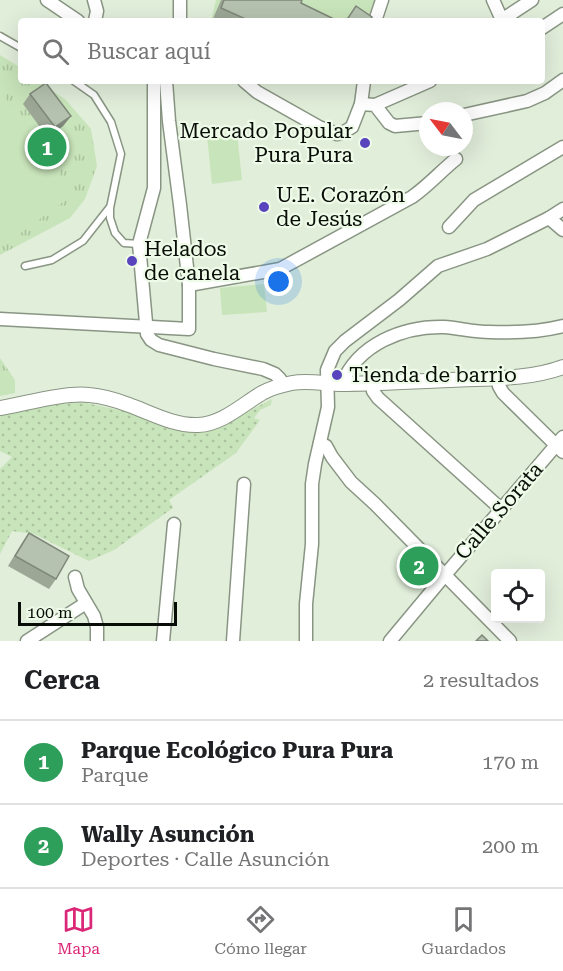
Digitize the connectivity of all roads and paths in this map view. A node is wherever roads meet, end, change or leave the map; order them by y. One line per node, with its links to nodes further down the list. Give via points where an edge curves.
1 (47, 0): 8 (street)
2 (94, 0): 9 (street)
3 (180, 0): 10 (street)
4 (382, 0): 11 (street)
5 (493, 0): 12 (street)
6 (532, 0): 13 (street)
7 (563, 14): 14 (street)
8 (74, 18)
9 (96, 18)
10 (180, 18)
11 (376, 18)
12 (500, 18)
13 (504, 18)
14 (545, 26)
15 (0, 36): 16 (lane)
16 (18, 46)
17 (563, 80): 26 (street, via 527,101)
18 (78, 84): 30 (lane, via 94,95 111,122 121,154)
19 (154, 84): 35 (street, via 154,188)
20 (166, 84): 37 (street)
21 (248, 84): 24 (street, via 337,134 352,127)
22 (364, 84): 24 (street)
23 (423, 84): 25 (street)
24 (361, 104): 25 (street)
25 (375, 105): 27 (street, via 395,126)
26 (473, 113)
27 (419, 124)
28 (563, 147): 33 (street, via 474,200)
29 (456, 159): 37 (street, via 412,197 280,269)
30 (110, 208): 35 (lane, via 116,233 124,243); 36 (lane, via 83,241 52,260)
31 (563, 209): 32 (street)
32 (549, 219): 34 (street); 44 (street, via 487,249 438,266 335,351 327,370)
33 (449, 227)
34 (563, 230)
35 (139, 244): 40 (street)
36 (25, 266)
37 (189, 285): 40 (street, via 189,329)
38 (0, 319): 40 (street)
39 (563, 326): 45 (street, via 529,332 444,327 407,331 389,336 360,356)
40 (146, 327): 46 (street, via 151,340 159,345 263,369 275,374)
41 (563, 367): 42 (street)
42 (498, 378): 43 (street); 49 (street, via 503,393)
43 (372, 383): 45 (street); 51 (street, via 378,398)
44 (328, 384): 45 (street); 46 (street); 48 (street, via 328,407)
45 (342, 384)
46 (283, 385): 47 (street, via 217,420 197,425 80,394)
47 (0, 408)
48 (320, 443): 53 (street, via 351,482); 60 (street, via 312,484)
49 (560, 445): 51 (street, Calle Sorata)
50 (244, 484): 59 (street)
51 (501, 509): 53 (street, Calle Sorata)
52 (174, 524): 58 (street)
53 (445, 575): 61 (street, Calle Sorata); 62 (street)
54 (75, 577): 55 (street)
55 (87, 603): 56 (street); 57 (street, via 97,627)
56 (27, 641)
57 (97, 641)
58 (163, 641)
59 (233, 641)
60 (306, 641)
61 (390, 641)
62 (510, 641)

